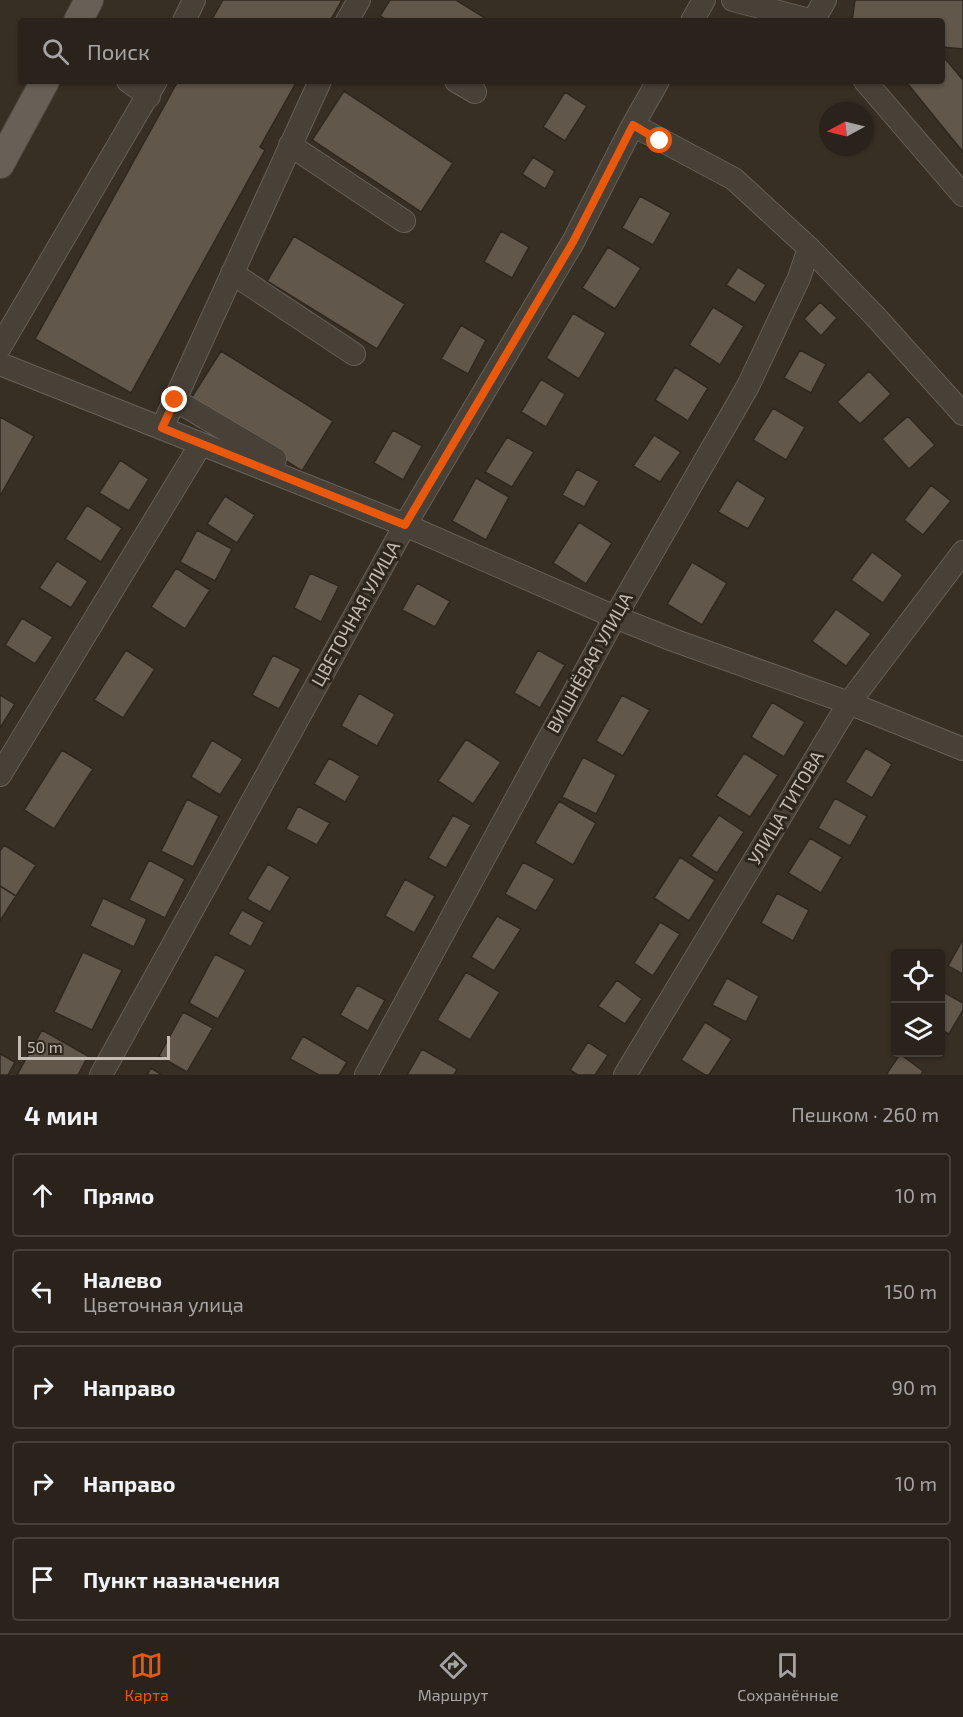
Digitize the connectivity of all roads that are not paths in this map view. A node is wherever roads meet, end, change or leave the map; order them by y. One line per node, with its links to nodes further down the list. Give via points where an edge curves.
1 (89, 0): 6 (main road)
2 (194, 0): 7 (street)
3 (704, 0): 8 (street)
4 (733, 0): 9 (street)
5 (825, 0): 10 (street)
6 (80, 18)
7 (185, 18)
8 (694, 18)
9 (802, 18)
10 (815, 18)
11 (43, 84): 18 (main road)
12 (319, 84): 17 (street)
13 (656, 84): 16 (street, ЦВЕТОЧНАЯ УЛИЦА)
14 (868, 84): 19 (street)
15 (152, 88): 23 (street)
16 (633, 125): 21 (street, via 734,179); 31 (street, ЦВЕТОЧНАЯ УЛИЦА, via 573,242)
17 (290, 145): 20 (street); 22 (street)
18 (0, 164)
19 (963, 195)
20 (404, 221)
21 (809, 248): 27 (street); 33 (street, ВИШНЁВАЯ УЛИЦА, via 748,386)
22 (232, 273): 24 (street); 26 (street)
23 (0, 348)
24 (354, 354)
25 (0, 364): 28 (street)
26 (175, 400): 28 (street); 30 (street)
27 (963, 414)
28 (162, 428): 29 (street)
29 (201, 444): 31 (street); 36 (street)
30 (275, 459)
31 (405, 525): 33 (street); 37 (street, ЦВЕТОЧНАЯ УЛИЦА)
32 (963, 552): 34 (street, УЛИЦА ТИТОВА)
33 (615, 616): 34 (street); 38 (street, ВИШНЁВАЯ УЛИЦА)
34 (849, 703): 35 (street); 39 (street, УЛИЦА ТИТОВА)
35 (963, 748)
36 (0, 775)
37 (101, 1075)
38 (366, 1075)
39 (625, 1075)

